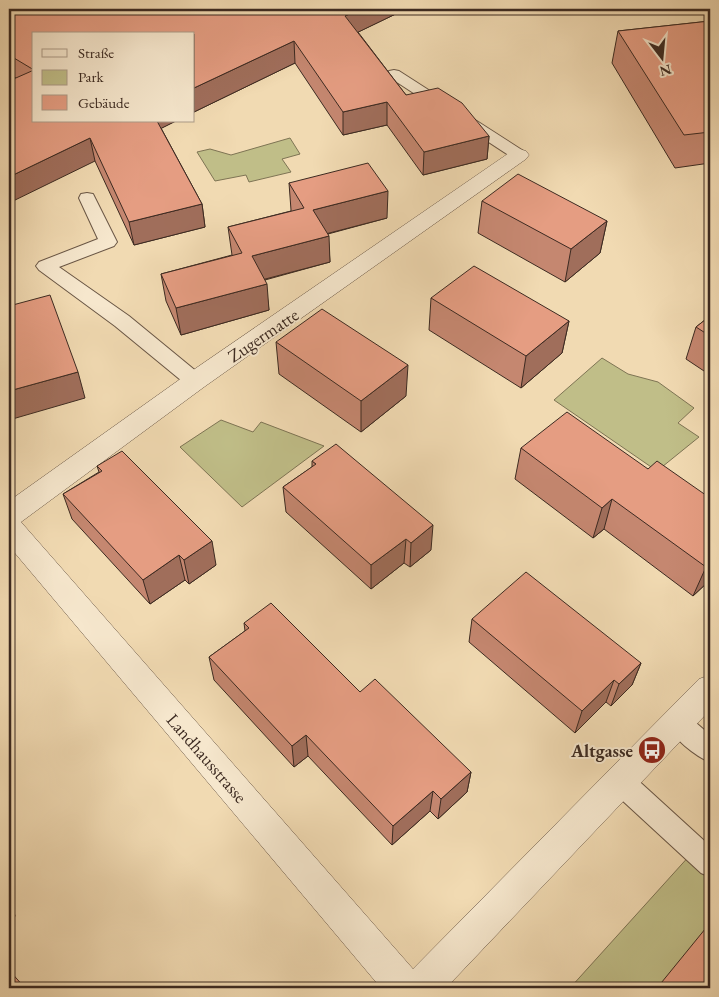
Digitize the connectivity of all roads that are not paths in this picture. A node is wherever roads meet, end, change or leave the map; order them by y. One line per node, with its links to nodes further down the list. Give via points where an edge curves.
1 (394, 74): 2 (lane)
2 (519, 155): 4 (street, Zugermatte)
3 (87, 198): 4 (lane, via 108,242 46,266 122,321)
4 (195, 381): 5 (street, Zugermatte)
5 (9, 516)
6 (9, 527): 12 (street, Landhausstrasse)
7 (710, 690): 8 (street)
8 (678, 723): 9 (lane); 10 (street)
9 (710, 750)
10 (621, 782): 11 (lane); 13 (street)
11 (710, 864)
12 (405, 988)
13 (421, 988)

